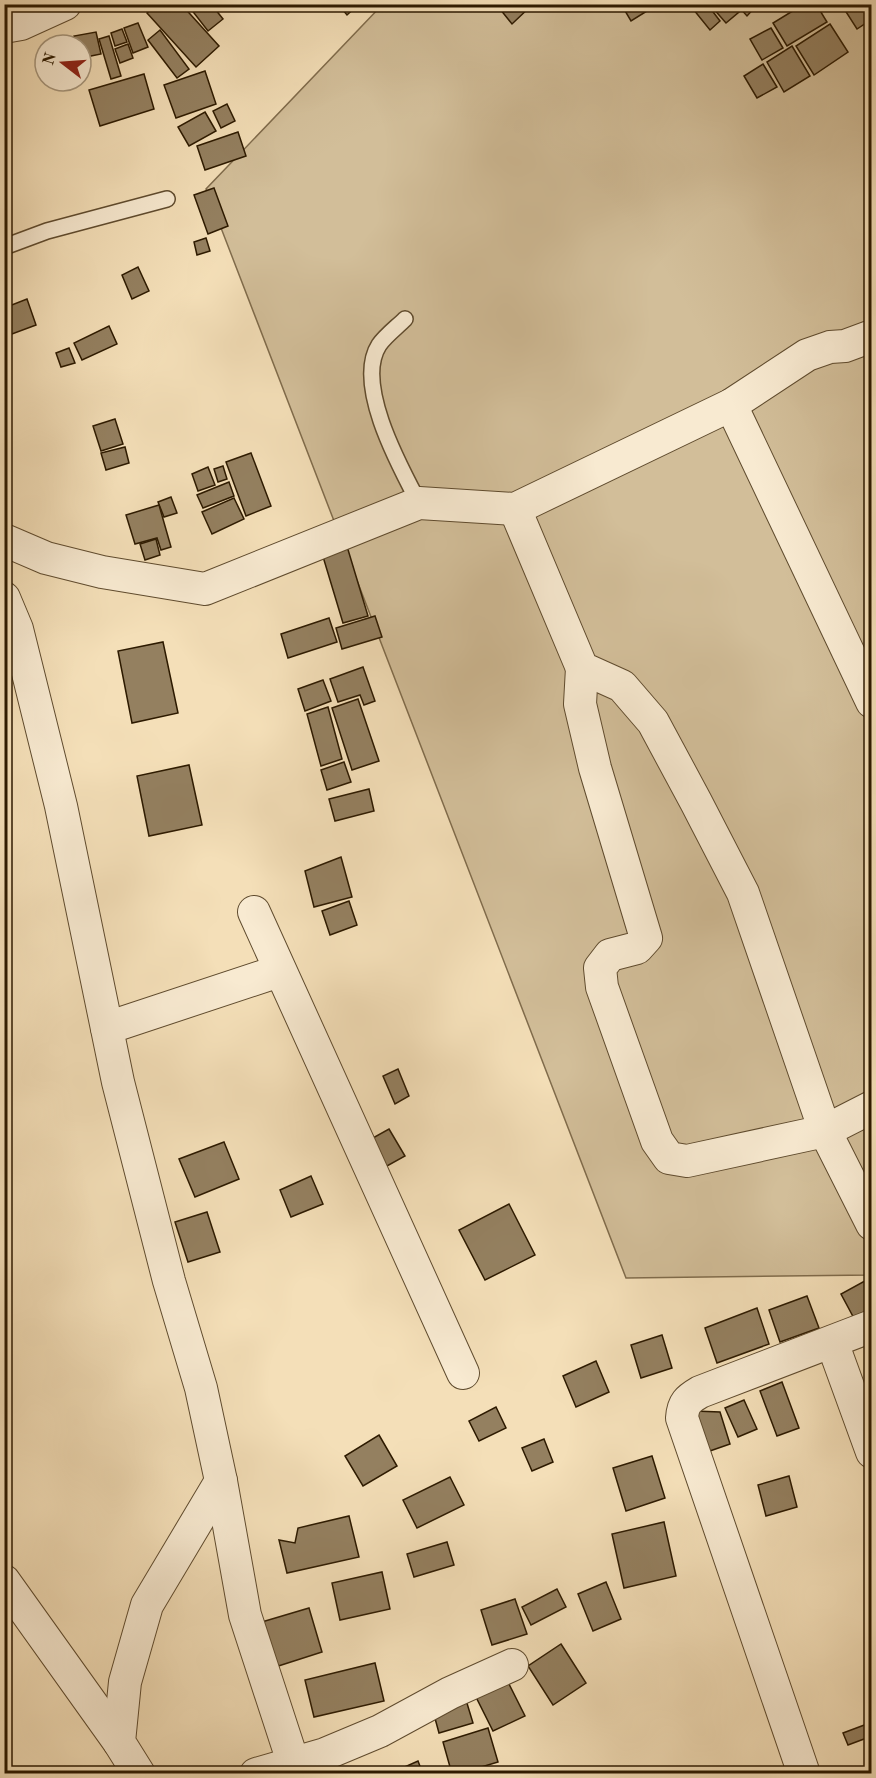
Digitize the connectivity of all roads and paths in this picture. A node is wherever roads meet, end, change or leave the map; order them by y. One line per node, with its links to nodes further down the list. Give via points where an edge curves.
1 (66, 4): 2 (street, via 21,24)
2 (4, 27)
3 (167, 199): 4 (lane, via 47,231)
4 (4, 247)
5 (405, 319): 8 (lane, via 378,346 370,372 387,438)
6 (872, 336): 7 (street, via 807,355)
7 (731, 405): 9 (street); 13 (street)
8 (419, 503): 9 (street); 10 (street, via 205,589 102,572 46,558)
9 (515, 509): 12 (street)
10 (4, 540)
11 (4, 598): 16 (street, via 17,629 61,806)
12 (582, 668): 18 (street, via 622,686 652,722 696,802 743,893); 18 (street, via 580,704 595,768 646,938 637,948 610,955 600,968 602,987 657,1141 669,1158 687,1161)
13 (872, 702)
14 (254, 912): 15 (street)
15 (279, 971): 16 (street); 22 (street)
16 (107, 1028): 24 (street, via 169,1281 201,1388)
17 (872, 1107): 18 (street)
18 (825, 1131): 19 (street)
19 (872, 1224)
20 (872, 1326): 21 (street)
21 (832, 1342): 23 (street); 31 (street, via 700,1392 687,1400 682,1418)
22 (464, 1373)
23 (872, 1452)
24 (221, 1481): 27 (street, via 147,1605 125,1682); 28 (street, via 245,1616)
25 (4, 1581): 27 (street)
26 (512, 1665): 28 (street, via 380,1731 325,1754)
27 (119, 1742): 29 (street)
28 (293, 1762): 30 (street)
29 (139, 1773)
30 (256, 1773)
31 (804, 1773)

